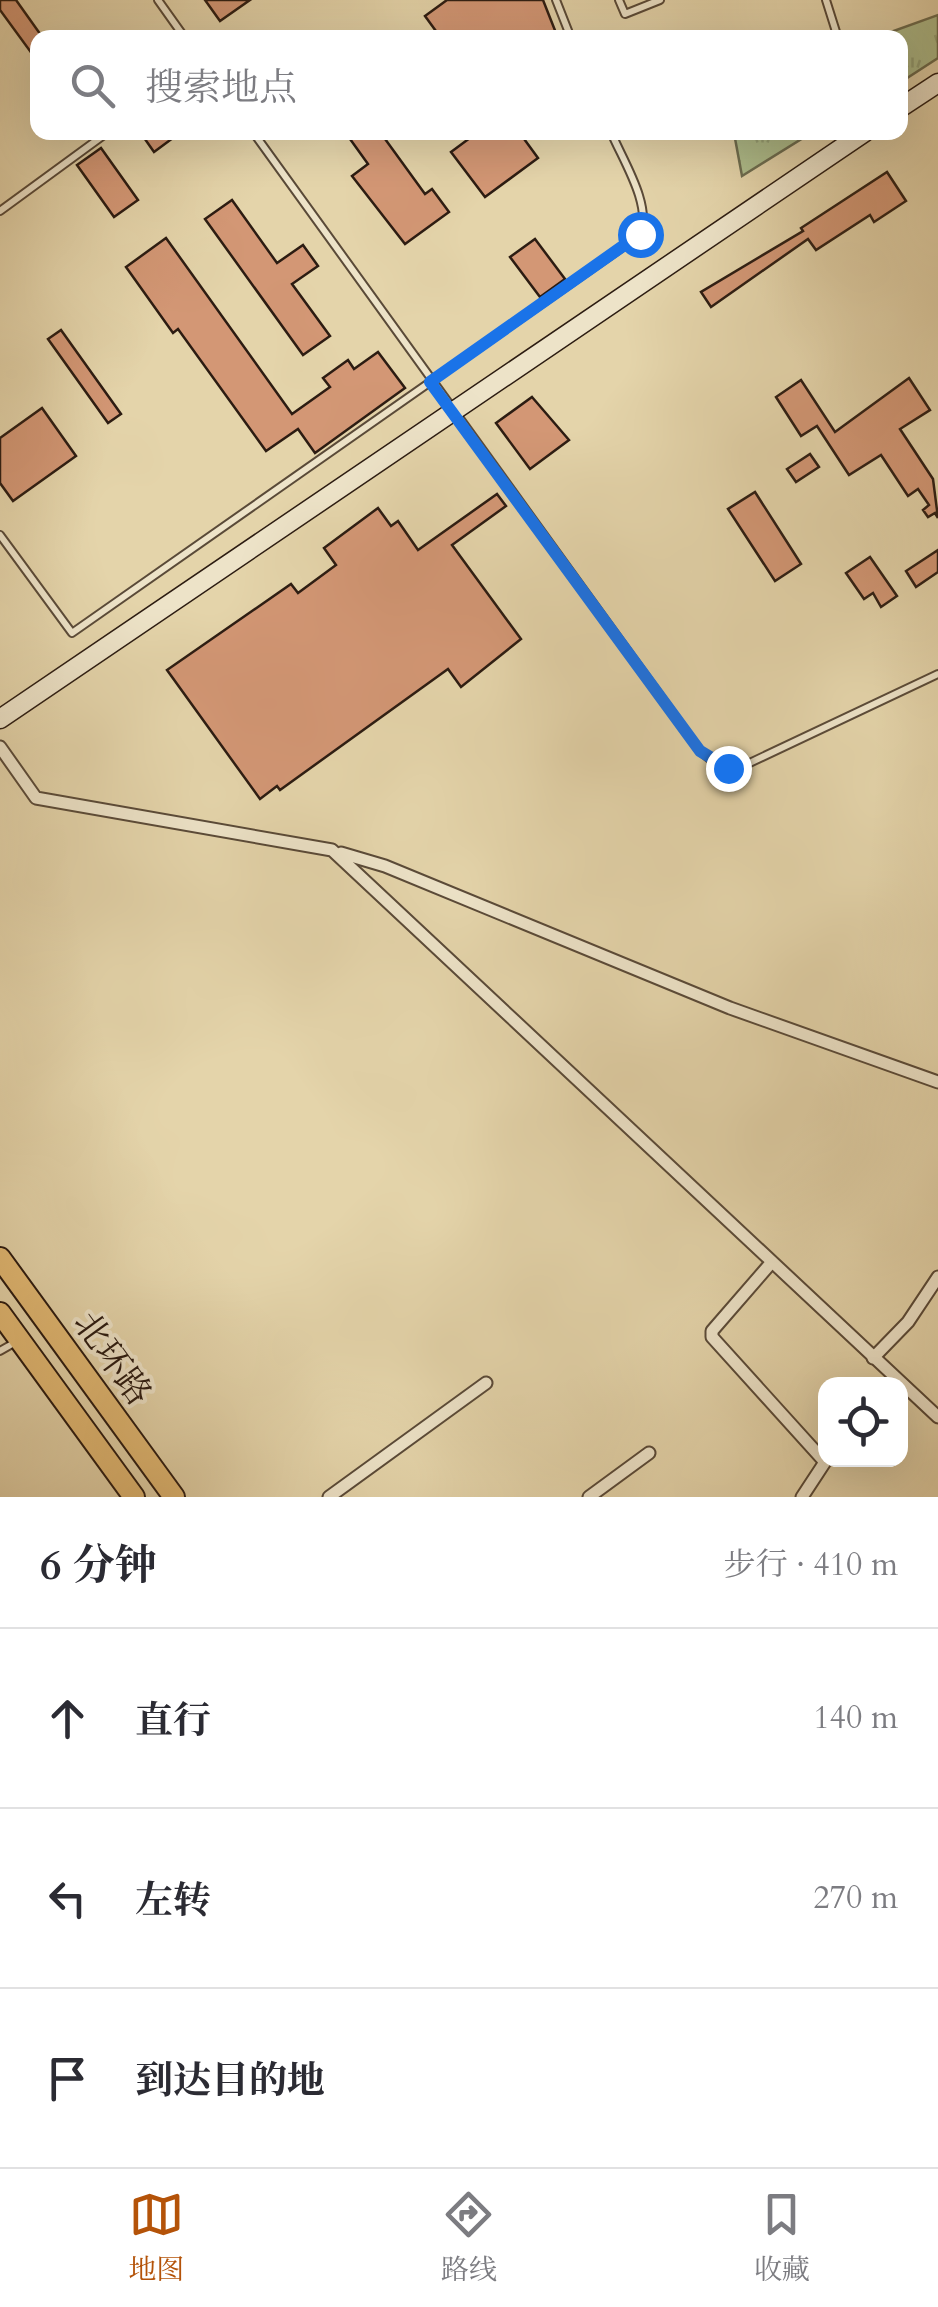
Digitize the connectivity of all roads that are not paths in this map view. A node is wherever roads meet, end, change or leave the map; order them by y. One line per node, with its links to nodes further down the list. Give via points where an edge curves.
1 (158, 0): 6 (lane)
2 (556, 0): 7 (lane)
3 (620, 0): 4 (lane, via 626,14)
4 (660, 0)
5 (826, 0): 8 (lane)
6 (179, 30)
7 (568, 30)
8 (835, 30)
9 (938, 82): 10 (street)
10 (908, 103)
11 (97, 140): 15 (lane)
12 (259, 140): 16 (lane)
13 (614, 140): 16 (lane, via 641,206 640,234)
14 (853, 140): 17 (street)
15 (0, 211)
16 (430, 382): 17 (lane); 18 (lane, via 72,633)
17 (452, 413): 19 (lane, via 716,764 740,768); 20 (street)
18 (0, 535)
19 (938, 674)
20 (0, 718)
21 (0, 747): 22 (street, via 36,798)
22 (332, 850): 23 (street, via 730,1008); 25 (street)
23 (938, 1082)
24 (0, 1258): 35 (main road, 北环路)
25 (771, 1263): 30 (street); 38 (street, via 712,1336 825,1462)
26 (938, 1277): 30 (street)
27 (0, 1313): 28 (main road, 北环路)
28 (20, 1340): 29 (lane); 34 (main road, 北环路)
29 (0, 1351)
30 (873, 1358): 32 (street)
31 (486, 1383): 36 (street)
32 (938, 1417)
33 (648, 1452): 37 (street)
34 (134, 1497)
35 (174, 1497)
36 (329, 1497)
37 (589, 1497)
38 (802, 1497)

